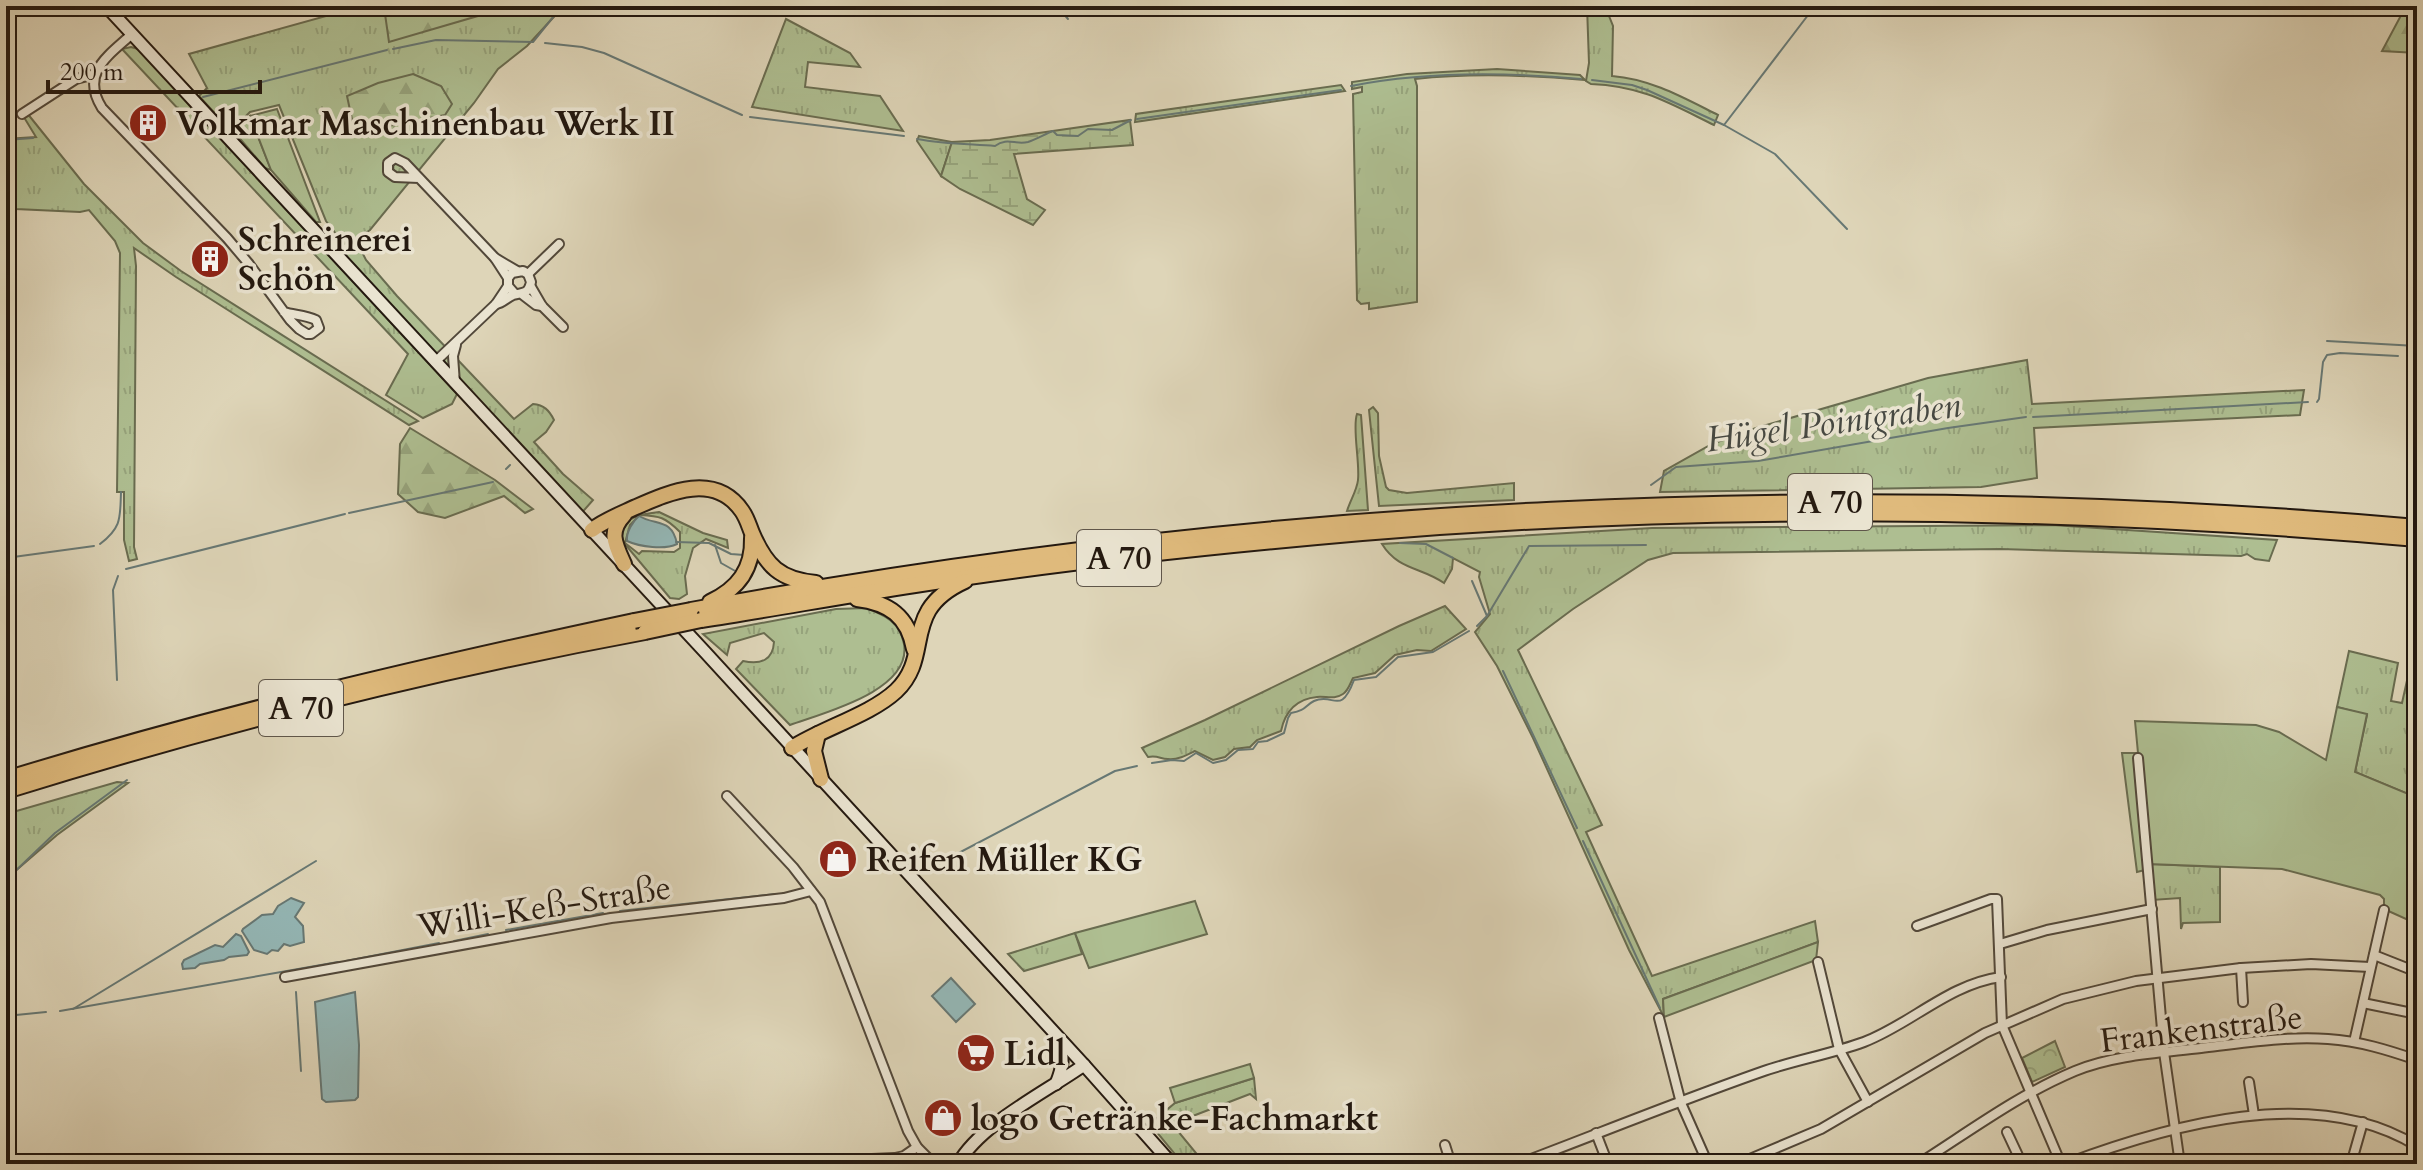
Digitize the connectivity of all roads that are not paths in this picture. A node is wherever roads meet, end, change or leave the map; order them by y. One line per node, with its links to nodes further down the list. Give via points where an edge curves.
1 (106, 6): 3 (main road)
2 (125, 6): 3 (street)
3 (117, 17): 4 (main road)
4 (132, 34): 5 (street); 20 (main road)
5 (95, 74): 6 (street, via 76,79); 17 (street, via 94,94 102,108 227,238)
6 (22, 114)
7 (419, 178): 9 (street)
8 (559, 244): 11 (street)
9 (495, 258): 10 (street); 12 (street)
10 (517, 271): 11 (street); 12 (street)
11 (528, 274): 13 (street)
12 (508, 282): 14 (street); 15 (street)
13 (531, 287): 14 (street); 16 (street)
14 (519, 294): 15 (street); 16 (street)
15 (496, 304): 19 (street)
16 (542, 306): 18 (street)
17 (284, 312)
18 (563, 327)
19 (457, 342): 20 (street); 21 (street)
20 (435, 362): 21 (main road)
21 (455, 384): 26 (main road)
22 (627, 511): 26 (highway); 27 (highway, via 681,489 707,488 737,504); 29 (highway, via 614,527)
23 (2301, 524): 24 (highway, A 70, via 2068,506 1850,502 1656,505); 25 (highway, A 70); 28 (highway, A 70)
24 (1360, 527): 30 (highway, A 70); 31 (highway, A 70, via 1085,549)
25 (2417, 527)
26 (592, 530): 29 (main road)
27 (752, 533): 31 (highway, via 769,564 785,577); 33 (highway, via 751,560 743,576)
28 (2417, 539)
29 (624, 564): 37 (main road)
30 (981, 575): 32 (highway, A 70); 35 (highway, via 938,596 925,616)
31 (848, 583): 33 (highway, A 70)
32 (837, 598): 33 (highway, A 70); 35 (highway, via 872,601 892,610 909,629)
33 (696, 615): 34 (highway, A 70, bridge)
34 (639, 626): 39 (highway, A 70, via 473,655 281,701); 41 (highway, A 70, via 285,712)
35 (914, 656): 36 (highway, via 905,680 889,696)
36 (818, 734): 37 (highway); 40 (highway, via 814,751)
37 (792, 748): 40 (main road)
38 (2138, 758): 44 (street)
39 (6, 779)
40 (821, 779): 61 (main road)
41 (6, 791)
42 (727, 796): 43 (street)
43 (811, 891): 53 (street, Willi-Keß-Straße, via 611,918); 79 (street, via 820,902)
44 (2152, 909): 47 (street); 55 (street)
45 (2384, 910): 48 (street)
46 (1917, 926): 47 (street, via 1996,899)
47 (2000, 944): 54 (street)
48 (2374, 955): 50 (street); 52 (street)
49 (1818, 962): 63 (street)
50 (2370, 967): 51 (street); 57 (street)
51 (2241, 968): 55 (street); 56 (street)
52 (2417, 972)
53 (285, 977)
54 (2001, 977): 60 (street); 63 (street, via 1968,985 1894,1029)
55 (2159, 977): 60 (street, via 2063,999); 64 (street)
56 (2243, 1002)
57 (2363, 1003): 58 (street); 62 (street)
58 (2417, 1014)
59 (1659, 1018): 71 (street)
60 (2002, 1025): 69 (street); 70 (street)
61 (1054, 1033): 66 (main road); 68 (main road, via 1062,1051)
62 (2354, 1042): 64 (street, Frankenstraße, via 2293,1040); 65 (street, Frankenstraße)
63 (1839, 1049): 70 (street); 71 (street)
64 (2164, 1052): 69 (street, Frankenstraße, via 2078,1070); 74 (street)
65 (2417, 1060)
66 (1084, 1065): 68 (main road); 85 (main road)
67 (2249, 1082): 72 (street)
68 (1056, 1085): 84 (main road, via 991,1128)
69 (2030, 1093): 91 (street, Frankenstraße); 93 (street)
70 (1868, 1102): 90 (street, via 1821,1129)
71 (1681, 1103): 76 (street); 89 (street)
72 (2254, 1115): 73 (street); 74 (street)
73 (2363, 1122): 78 (street); 96 (street)
74 (2175, 1129): 80 (street); 95 (street)
75 (2007, 1132): 92 (street)
76 (1596, 1133): 81 (street); 88 (street)
77 (1445, 1145): 86 (street)
78 (2417, 1146)
79 (917, 1147): 82 (street, via 895,1158); 83 (street)
80 (2096, 1153): 93 (street); 94 (street)
81 (1529, 1162): 87 (street)
82 (758, 1164)
83 (934, 1164)
84 (958, 1164)
85 (1172, 1164)
86 (1451, 1164)
87 (1518, 1164)
88 (1608, 1164)
89 (1708, 1164)
90 (1738, 1164)
91 (1918, 1164)
92 (2022, 1164)
93 (2063, 1164)
94 (2099, 1164)
95 (2180, 1164)
96 (2351, 1164)

